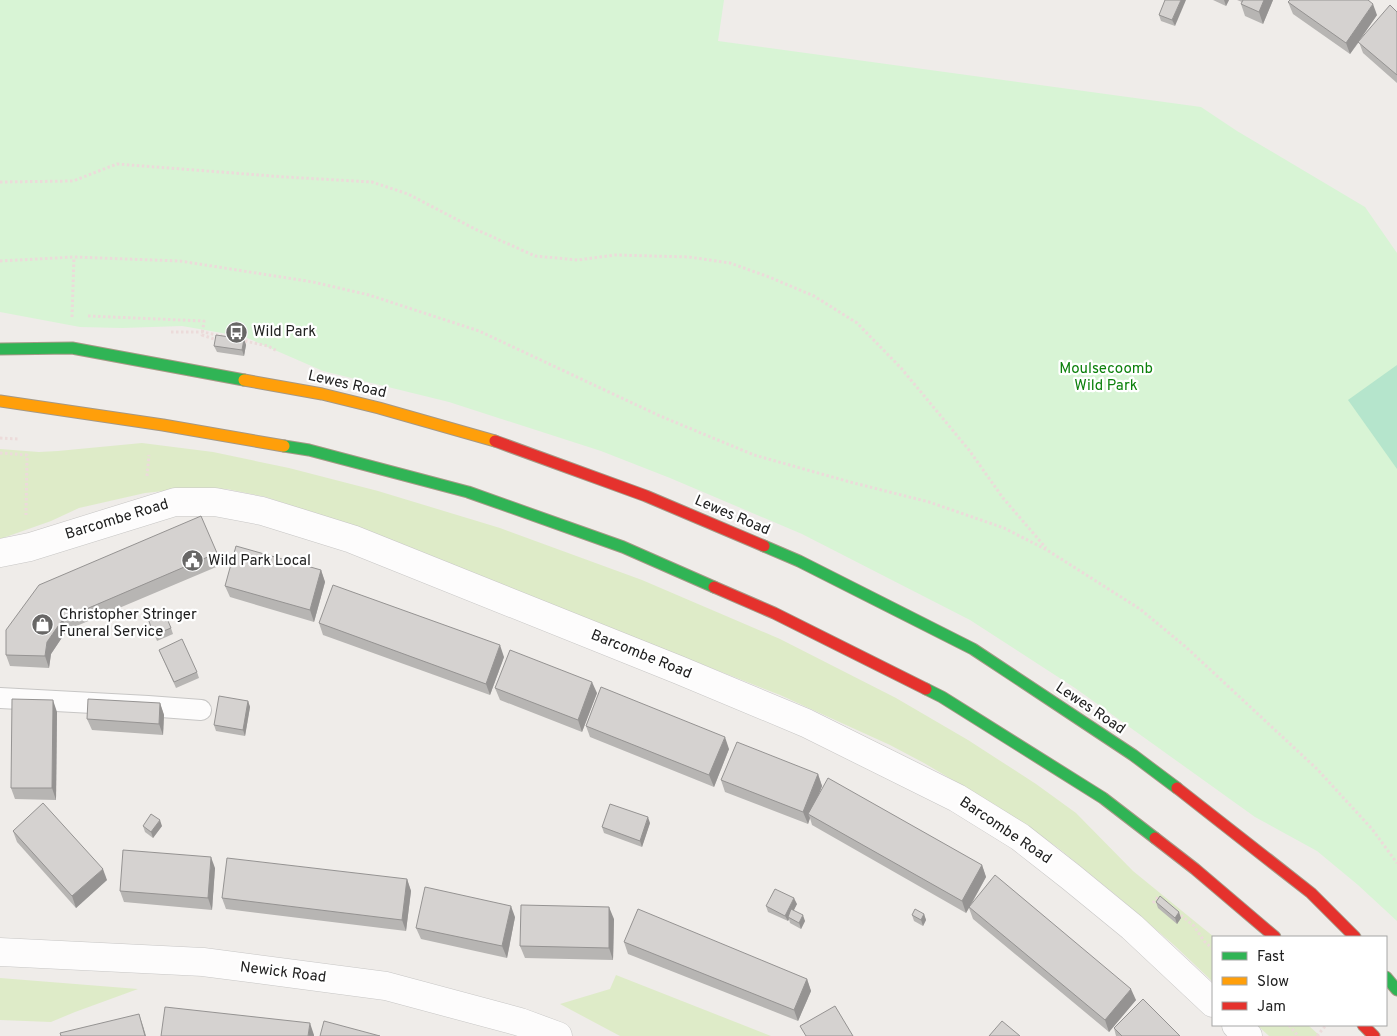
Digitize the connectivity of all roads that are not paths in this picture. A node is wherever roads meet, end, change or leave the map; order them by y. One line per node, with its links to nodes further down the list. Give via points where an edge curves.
1 (0, 349): 6 (main road, Lewes Road, via 72,348 331,396 484,437 646,496 799,561 973,649 1133,755)
2 (0, 401): 7 (main road, via 309,450 468,492 623,547 774,613 942,696 1103,798 1195,869)
3 (0, 553): 15 (street, Barcombe Road, via 30,547 175,502 216,502 253,509 352,539 806,723 957,798 1020,837 1071,877 1132,927)
4 (0, 698): 5 (lane)
5 (201, 710)
6 (1311, 893): 8 (main road); 9 (main road, Lewes Road)
7 (1274, 936)
8 (1349, 936)
9 (1354, 936)
10 (0, 952): 18 (street, Newick Road, via 202,962 386,986 520,1022)
11 (1387, 970): 13 (main road)
12 (1387, 978): 14 (main road)
13 (1397, 980)
14 (1397, 990)
15 (1212, 1002)
16 (1237, 1026): 19 (street)
17 (1364, 1026): 20 (main road)
18 (558, 1036)
19 (1248, 1036)
20 (1374, 1036)

